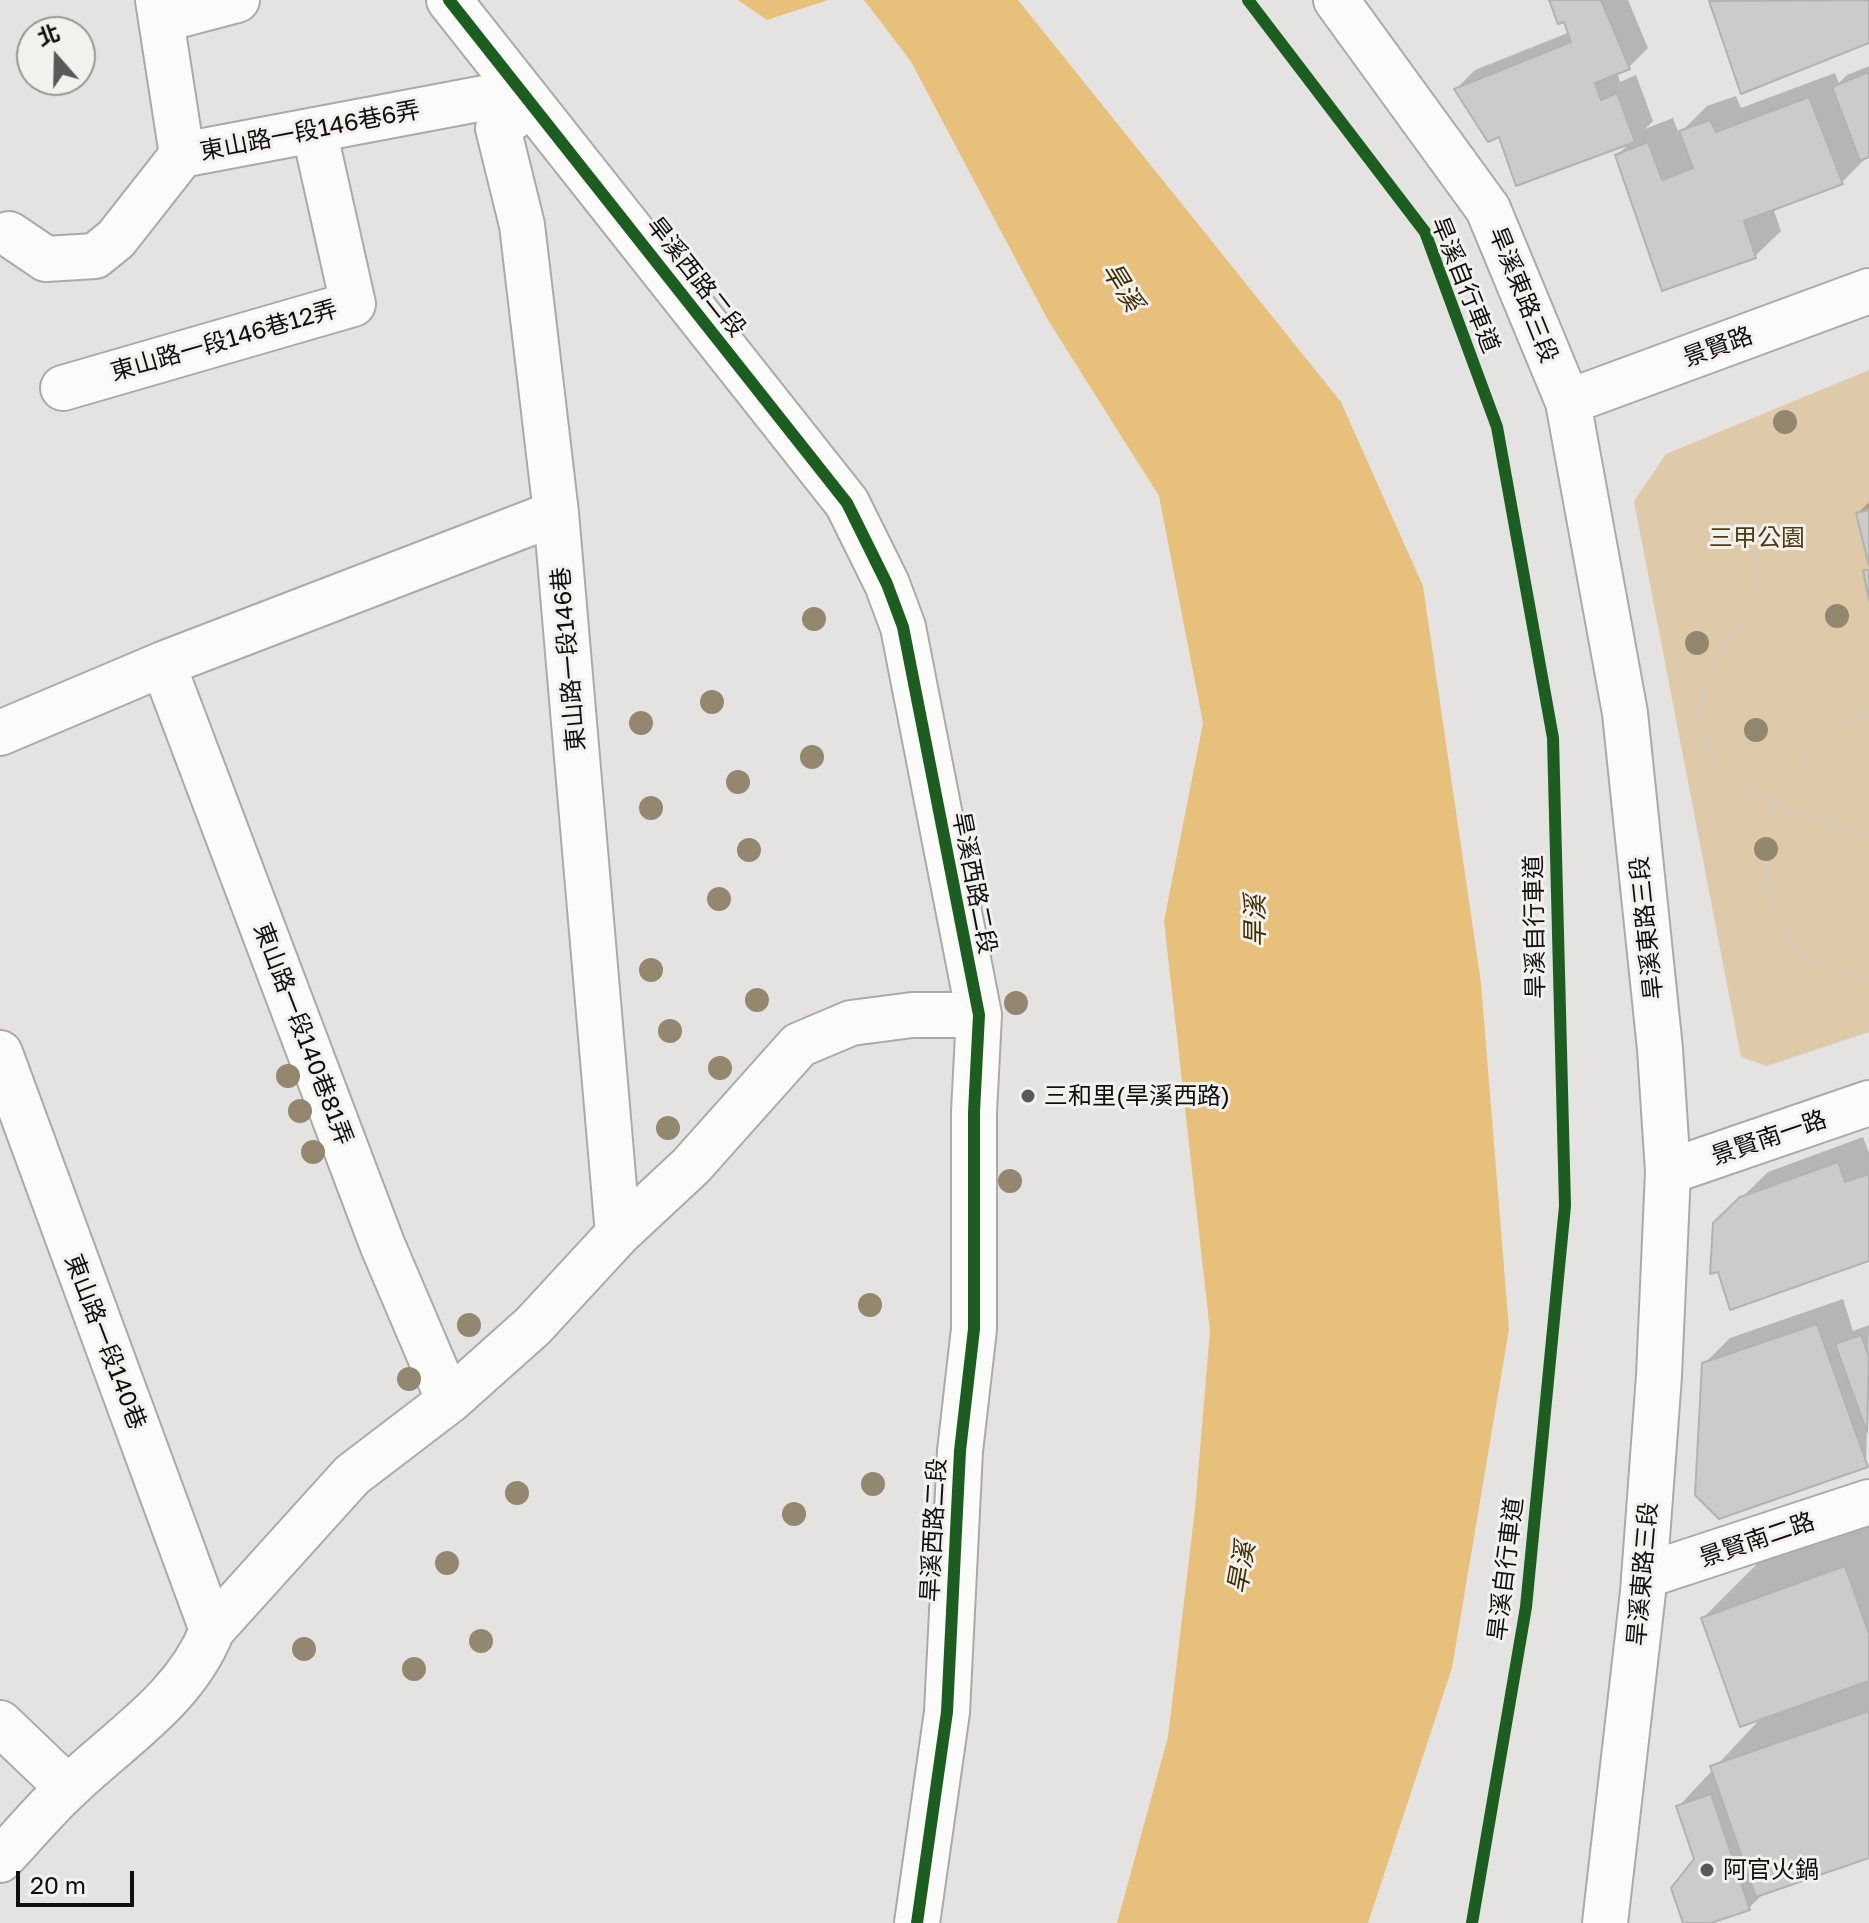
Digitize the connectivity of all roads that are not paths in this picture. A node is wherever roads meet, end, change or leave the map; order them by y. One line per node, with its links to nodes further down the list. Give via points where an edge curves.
1 (237, 0): 4 (street)
2 (449, 0): 5 (street, 旱溪西路二段)
3 (1344, 1): 11 (street, 旱溪東路三段, via 1488,209)
4 (159, 10): 7 (street)
5 (526, 98): 6 (street, 東山路一段146巷6弄); 12 (street, 東山路一段146巷, via 498,128 522,225); 15 (street, 旱溪西路二段, via 854,517 903,627)
6 (314, 130): 7 (street, 東山路一段146巷6弄); 10 (street, 東山路一段146巷12弄, via 353,304)
7 (182, 155): 8 (street, 東山路一段146巷6弄, via 116,239 95,256 46,259)
8 (9, 234)
9 (1869, 291): 11 (street, 景賢路)
10 (63, 388)
11 (1568, 402): 18 (street, 旱溪東路三段, via 1625,713)
12 (556, 513): 13 (street); 19 (street, 東山路一段146巷)
13 (163, 664): 14 (street); 20 (street, 東山路一段140巷81弄, via 382,1244)
14 (0, 733)
15 (979, 1015): 19 (street, via 912,1015 851,1023 799,1045 691,1166); 27 (street, 旱溪西路二段, via 974,1329 960,1451 947,1712)
16 (0, 1053): 23 (street, 東山路一段140巷)
17 (1869, 1103): 18 (street, 景賢南一路)
18 (1668, 1172): 22 (street, 旱溪東路三段)
19 (618, 1234): 20 (street, via 533,1326)
20 (449, 1401): 23 (street, via 352,1475)
21 (1869, 1502): 22 (street, 景賢南二路)
22 (1644, 1576): 28 (street, 旱溪東路三段)
23 (212, 1630): 25 (street, via 201,1657 151,1717)
24 (0, 1723): 25 (street)
25 (68, 1788): 26 (street)
26 (0, 1860)
27 (917, 1923)
28 (1605, 1923)

